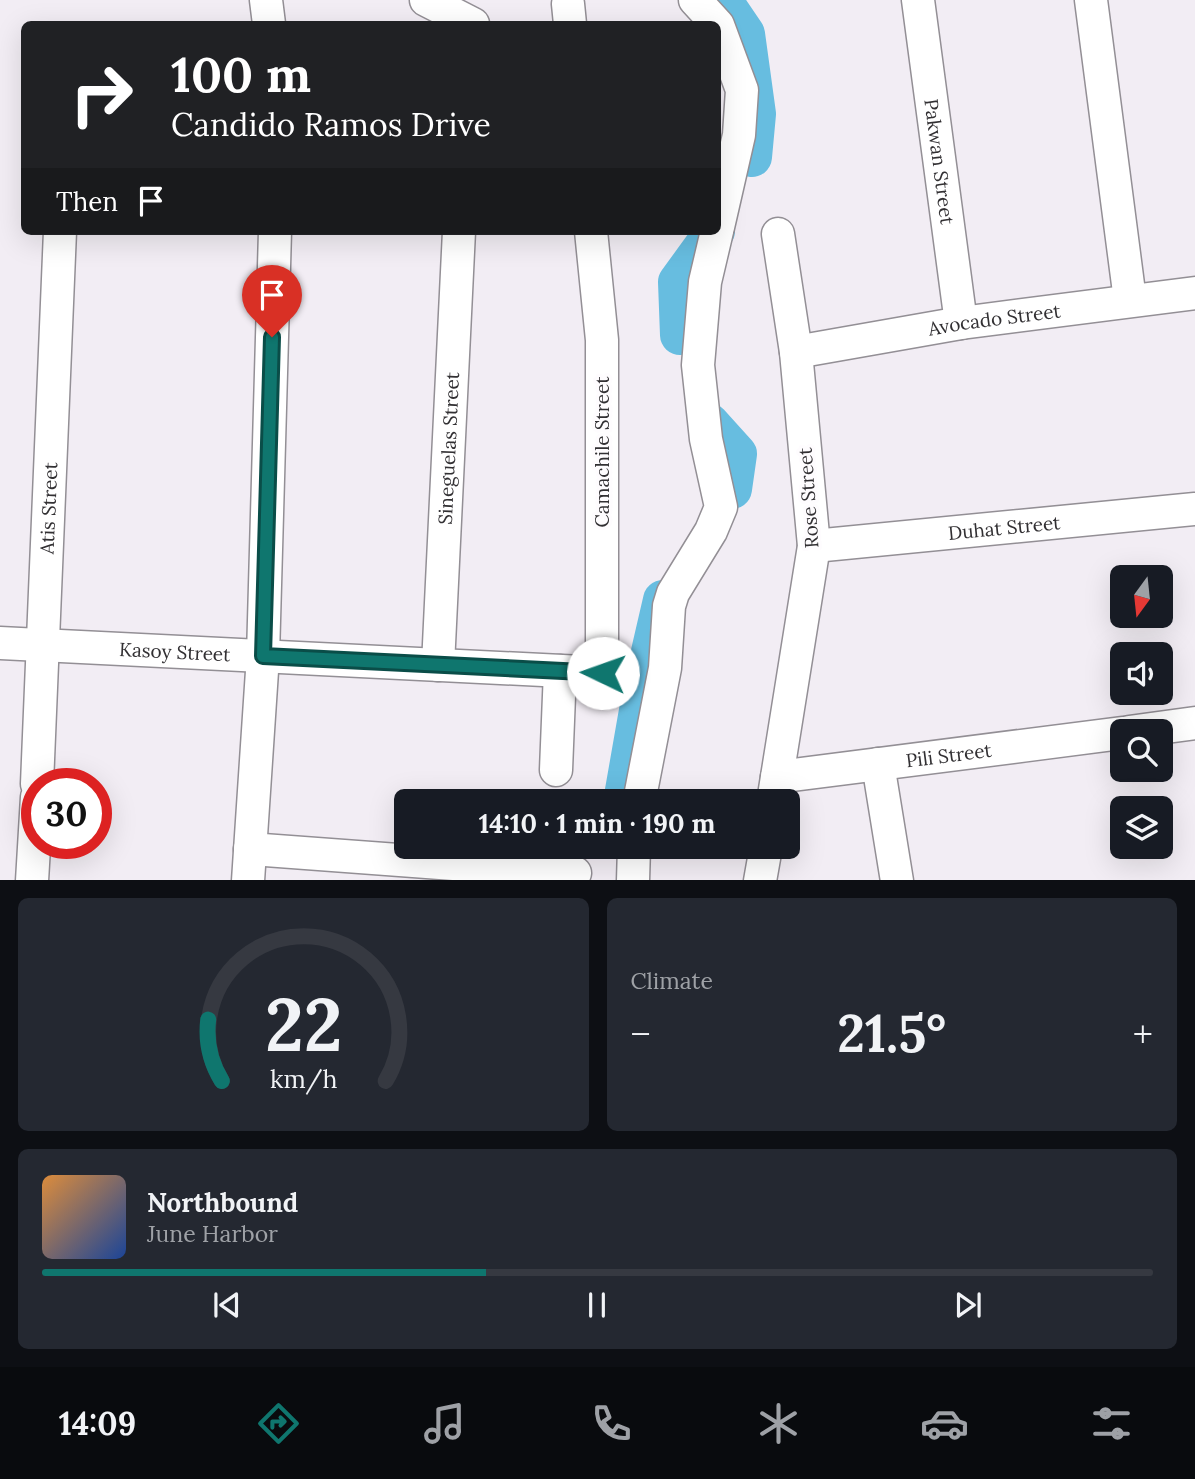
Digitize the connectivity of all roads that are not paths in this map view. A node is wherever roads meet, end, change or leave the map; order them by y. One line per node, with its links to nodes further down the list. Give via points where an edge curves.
1 (266, 0): 6 (street)
2 (426, 0): 7 (street)
3 (695, 0): 8 (street)
4 (918, 0): 19 (street, Pakwan Street)
5 (1091, 0): 18 (street)
6 (269, 21)
7 (464, 21)
8 (714, 21)
9 (721, 33): 10 (street, via 742,90 739,135)
10 (721, 212)
11 (778, 234): 20 (street, Rose Street)
12 (60, 235): 24 (street, Atis Street)
13 (275, 235): 25 (street)
14 (458, 235): 26 (street, Sineguelas Street)
15 (591, 235): 28 (street, Camachile Street, via 603,340)
16 (716, 235): 35 (street, via 705,282 698,365 706,439 721,507 669,606 665,668)
17 (1195, 293): 18 (street, Avocado Street)
18 (1130, 300): 19 (street, Avocado Street)
19 (961, 323): 20 (street, Avocado Street)
20 (796, 352): 22 (street, Rose Street)
21 (1195, 509): 22 (street, Duhat Street)
22 (814, 545): 36 (street, Rose Street)
23 (0, 643): 24 (street, Kasoy Street)
24 (45, 645): 25 (street, Kasoy Street); 33 (street, Atis Street)
25 (263, 656): 26 (street, Kasoy Street); 37 (street)
26 (438, 665): 27 (street, Kasoy Street)
27 (560, 671): 28 (street, Kasoy Street); 34 (street)
28 (603, 673)
29 (1195, 723): 30 (street)
30 (1173, 726)
31 (1110, 735): 32 (street, Pili Street)
32 (878, 764): 36 (street, Pili Street); 47 (street)
33 (38, 768)
34 (556, 770)
35 (642, 789)
36 (775, 789)
37 (250, 849): 41 (street); 44 (street)
38 (33, 859): 43 (street)
39 (634, 859): 45 (street)
40 (764, 859): 46 (street)
41 (363, 869): 42 (street)
42 (575, 873)
43 (32, 880)
44 (248, 880)
45 (633, 880)
46 (760, 880)
47 (897, 880)

